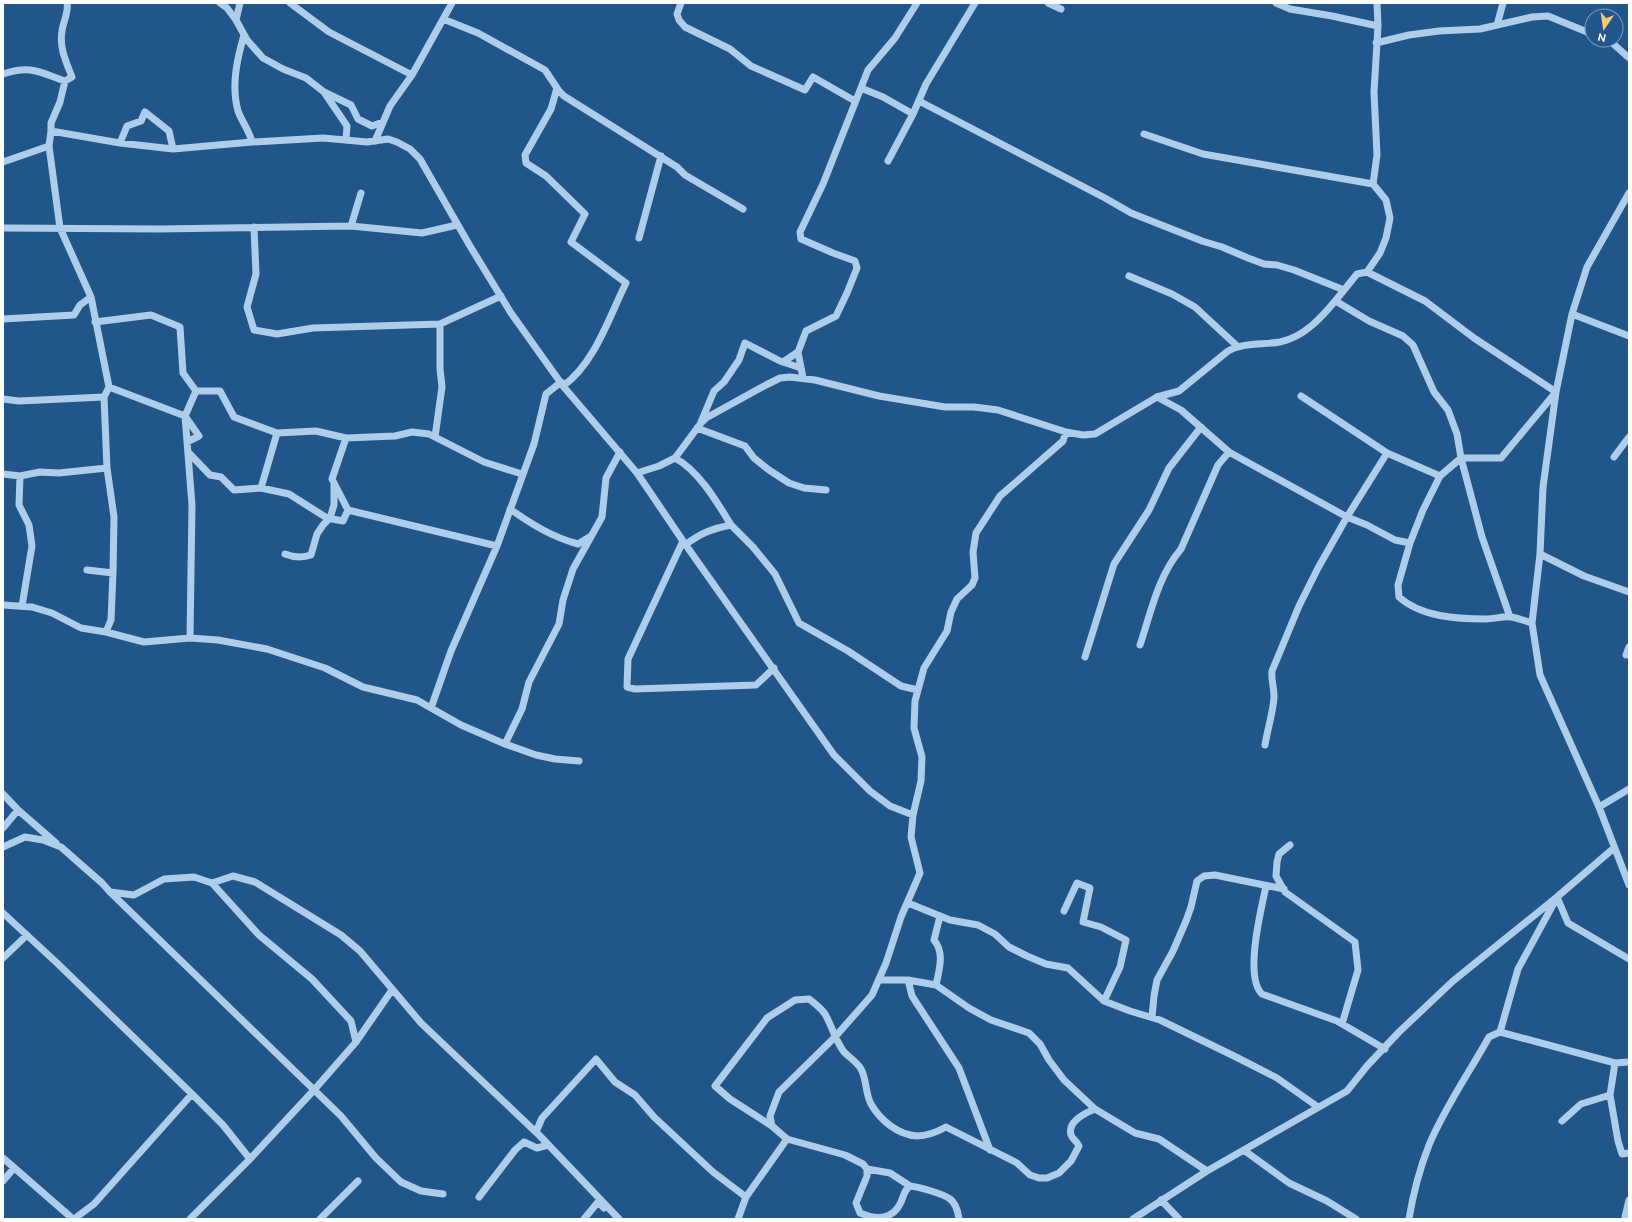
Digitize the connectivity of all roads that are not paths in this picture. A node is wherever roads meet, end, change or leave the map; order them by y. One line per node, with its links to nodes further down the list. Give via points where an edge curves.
1 (67, 3): 25 (street, via 61,32 63,54 72,76)
2 (220, 3): 15 (street)
3 (240, 3): 15 (street)
4 (290, 3): 24 (street, via 329,32)
5 (452, 3): 14 (street)
6 (681, 3): 29 (street, via 677,14 685,27 730,49 751,66 805,90 813,77)
7 (917, 3): 27 (street, via 895,38 868,70)
8 (975, 3): 30 (street, via 926,84)
9 (1048, 3): 13 (street)
10 (1276, 3): 17 (street, via 1296,10)
11 (1377, 3): 17 (street)
12 (1504, 3): 16 (street)
13 (1061, 9)
14 (443, 19): 24 (street); 26 (street, via 478,33 545,70)
15 (236, 20): 19 (street)
16 (1497, 25): 18 (street, via 1548,16); 20 (street, via 1480,29 1409,35)
17 (1378, 26): 20 (street)
18 (1584, 31)
19 (244, 35): 28 (street, via 263,58 306,78); 37 (street, via 237,61 235,96 238,112)
20 (1376, 43): 44 (street, via 1374,92 1377,155)
21 (1618, 48): 22 (street)
22 (1629, 58)
23 (3, 74): 25 (street, via 26,69 36,70)
24 (412, 75): 32 (street, via 390,106)
25 (65, 81): 33 (street, via 51,123)
26 (557, 88): 41 (street, via 564,96); 70 (street, via 551,109 525,155 526,163 546,176 585,214 570,242 626,283 590,357 575,377)
27 (861, 88): 29 (street); 31 (street)
28 (324, 92): 32 (street, via 351,105 358,119 372,126); 35 (street, via 347,126)
29 (855, 101): 66 (street, via 823,184 800,232 801,239 855,261 856,268 836,316 806,331)
30 (919, 101): 31 (street); 56 (street, via 1131,213 1264,264 1294,270)
31 (913, 114): 42 (street)
32 (383, 122): 36 (street)
33 (51, 131): 38 (street); 39 (street)
34 (1144, 134): 44 (street, via 1203,154)
35 (346, 140): 36 (street); 37 (street, via 323,138)
36 (375, 141): 48 (street, via 388,139 397,142 410,149 420,159)
37 (252, 142): 40 (street)
38 (120, 144): 40 (street); 40 (street, via 127,126 141,122 145,112 169,131)
39 (49, 146): 43 (street); 52 (street)
40 (173, 149)
41 (661, 156): 47 (street, via 685,175); 53 (street)
42 (888, 161)
43 (3, 162)
44 (1373, 184): 54 (street, via 1386,200 1390,218 1380,253)
45 (361, 193): 49 (street)
46 (1629, 193): 60 (street, via 1586,267)
47 (743, 209)
48 (457, 225): 49 (street, via 422,233); 57 (street)
49 (351, 226): 50 (street)
50 (254, 227): 52 (street); 63 (street, via 256,274 248,307 254,330 277,334 313,328)
51 (3, 228): 52 (street)
52 (60, 228): 58 (street)
53 (639, 238)
54 (1367, 272): 56 (street, via 1356,274); 73 (street, via 1425,301 1474,338)
55 (1129, 276): 65 (street, via 1195,307)
56 (1344, 290): 59 (street)
57 (501, 296): 63 (street); 70 (street)
58 (91, 297): 61 (street, via 80,305 74,315); 62 (street)
59 (1336, 300): 65 (street, via 1323,316 1296,336 1280,342); 93 (street, via 1368,321 1403,336 1413,345 1434,392 1448,410 1457,434)
60 (1572, 314): 64 (street); 73 (street)
61 (3, 319)
62 (96, 322): 71 (street); 72 (street, via 151,315 180,327 183,373)
63 (440, 324): 83 (street, via 442,387)
64 (1629, 336)
65 (1237, 346): 76 (street, via 1179,391)
66 (798, 352): 67 (street); 68 (street)
67 (783, 362): 68 (street); 79 (street, via 745,343 739,360 724,382 714,391)
68 (801, 368): 69 (street)
69 (803, 378): 79 (street, via 790,377 774,381); 81 (street, via 878,396 945,407 998,410)
70 (562, 384): 88 (street); 97 (street, via 546,394 534,444)
71 (109, 387): 75 (street); 78 (street)
72 (196, 391): 78 (street); 82 (street, via 220,391 234,417)
73 (1556, 392): 93 (street, via 1501,458); 113 (street, via 1543,487)
74 (1301, 396): 90 (street)
75 (104, 397): 77 (street, via 19,401); 94 (street)
76 (1157, 397): 80 (street, via 1181,410); 81 (street, via 1095,434)
77 (3, 399)
78 (185, 416): 86 (street); 86 (street, via 199,436)
79 (699, 425): 92 (street); 102 (street, via 745,446 768,470 789,483 804,488)
80 (1201, 427): 89 (street); 126 (street, via 1169,468 1149,510 1114,564)
81 (1066, 432): 128 (street, via 1063,441 1000,496 976,533 973,552 975,578 972,585 957,599 947,631 924,668)
82 (277, 433): 85 (street, via 316,432); 101 (street)
83 (435, 437): 85 (street, via 412,432 395,436); 97 (street, via 484,462)
84 (1629, 437): 91 (street)
85 (346, 438): 100 (street, via 332,479)
86 (187, 442): 87 (street)
87 (188, 452): 101 (street, via 210,475 221,476 234,490); 122 (street, via 192,505)
88 (620, 452): 95 (street); 108 (street, via 606,478 602,517)
89 (1229, 452): 105 (street); 123 (street, via 1218,465 1181,549 1165,572)
90 (1387, 453): 99 (street); 105 (street)
91 (1614, 457)
92 (675, 458): 95 (street); 107 (street, via 684,463 715,498)
93 (1461, 458): 99 (street); 119 (street, via 1482,537)
94 (107, 468): 98 (street, via 59,473 40,472); 115 (street, via 114,517)
95 (637, 473): 109 (street)
96 (3, 474): 98 (street)
97 (522, 474): 103 (street)
98 (20, 476): 118 (street, via 19,505 29,525 32,546)
99 (1440, 476): 110 (street)
100 (334, 484): 104 (street); 106 (street, via 334,506)
101 (261, 488): 106 (street, via 288,494)
102 (826, 490)
103 (510, 509): 108 (street, via 535,526 566,541 578,544); 111 (street)
104 (348, 510): 106 (street, via 343,521); 111 (street)
105 (1347, 517): 110 (street, via 1394,540); 131 (street, via 1299,606 1272,671 1273,706)
106 (330, 518): 112 (street, via 318,534 311,555 294,558)
107 (731, 525): 109 (street, via 711,529); 128 (street, via 776,574 801,625 848,651 901,686)
108 (592, 536): 130 (street, via 573,569 563,600 559,624 530,682 522,709)
109 (684, 543): 127 (street); 127 (street, via 628,659 627,687 636,689 756,685)
110 (1410, 543): 119 (street, via 1398,585 1399,597 1408,605 1449,617)
111 (497, 546): 129 (street, via 451,651)
112 (285, 554)
113 (1540, 554): 116 (street, via 1584,576); 120 (street)
114 (87, 570): 115 (street)
115 (113, 573): 121 (street, via 111,620)
116 (1629, 592)
117 (3, 605): 118 (street)
118 (22, 606): 121 (street, via 52,613 81,628)
119 (1510, 617): 120 (street)
120 (1532, 623): 135 (street, via 1540,675)
121 (106, 632): 122 (street, via 144,642)
122 (190, 638): 129 (street, via 267,649 325,668 363,687 417,700)
123 (1140, 645)
124 (1629, 647): 125 (street)
125 (1626, 655)
126 (1085, 657)
127 (774, 668): 137 (street, via 834,755 870,791 890,806)
128 (918, 690): 137 (street, via 914,728 922,758 922,782)
129 (431, 708): 130 (street, via 461,725)
130 (505, 744): 132 (street, via 549,758)
131 (1264, 745)
132 (578, 761)
133 (1629, 789): 135 (street)
134 (3, 794): 136 (street)
135 (1599, 807): 142 (street)
136 (18, 810): 138 (street); 141 (street)
137 (913, 815): 149 (street, via 911,837 920,873)
138 (3, 828)
139 (1290, 845): 146 (street, via 1279,854 1277,862 1276,876)
140 (3, 847): 141 (street, via 25,837)
141 (61, 847): 147 (street)
142 (1614, 848): 144 (street); 148 (street)
143 (212, 883): 147 (street, via 194,878 164,879 134,895); 159 (street, via 233,876 255,882 349,940); 165 (street, via 259,935 312,979 351,1020)
144 (1629, 885)
145 (1266, 886): 146 (street); 161 (street, via 1215,875 1204,876 1197,881 1186,921 1157,980); 162 (street, via 1254,948 1255,982 1258,990 1262,994)
146 (1284, 889): 162 (street, via 1355,942 1358,970)
147 (110, 892): 169 (street)
148 (1557, 898): 155 (street, via 1568,923); 163 (street, via 1518,969); 166 (street, via 1453,981)
149 (908, 903): 152 (street); 156 (street)
150 (1064, 911): 160 (street, via 1077,883 1090,888 1082,922 1126,940 1120,967)
151 (3, 913): 153 (street)
152 (940, 916): 158 (street, via 934,940 939,945 941,954); 160 (street, via 978,925 995,934 1009,947 1027,956 1046,964 1068,968)
153 (27, 935): 154 (street); 170 (street)
154 (3, 958)
155 (1629, 959)
156 (879, 980): 157 (street); 164 (street, via 872,995)
157 (908, 980): 158 (street); 179 (street, via 912,996 959,1068)
158 (936, 985): 173 (street, via 991,1020 1029,1033 1040,1044 1064,1080)
159 (392, 990): 165 (street); 176 (street, via 421,1023)
160 (1104, 1001): 161 (street)
161 (1152, 1018): 172 (street, via 1189,1033 1277,1078)
162 (1342, 1024): 166 (street)
163 (1500, 1032): 168 (street); 206 (street, via 1489,1037 1449,1105 1430,1144)
164 (835, 1037): 175 (street, via 779,1092 770,1116); 175 (street, via 824,1014 809,999 796,1000 767,1018 715,1086 730,1099); 179 (street, via 844,1052 859,1064 865,1075 866,1091 871,1104 892,1128 917,1136 932,1134 946,1127)
165 (356, 1042): 169 (street)
166 (1384, 1049): 172 (street, via 1348,1091)
167 (1629, 1062): 168 (street)
168 (1615, 1063): 171 (street)
169 (314, 1090): 183 (street); 190 (street, via 401,1182 421,1191)
170 (192, 1094): 183 (street, via 223,1125); 195 (street, via 94,1204)
171 (1610, 1095): 174 (street, via 1581,1104); 181 (street, via 1622,1154)
172 (1318, 1107): 180 (street)
173 (1095, 1109): 179 (street, via 1077,1118 1071,1126 1072,1138 1079,1146 1071,1161 1059,1172 1047,1178 1030,1175 1017,1163); 186 (street, via 1135,1133 1159,1139)
174 (1562, 1121)
175 (772, 1126): 177 (street)
176 (536, 1132): 178 (street); 192 (street, via 542,1118 596,1059 615,1082 635,1095 654,1117 713,1172)
177 (787, 1139): 185 (street, via 845,1155 863,1164); 192 (street)
178 (548, 1145): 191 (street, via 537,1148 524,1142); 200 (street)
179 (990, 1150)
180 (1245, 1150): 186 (street); 205 (street, via 1289,1182)
181 (1629, 1153)
182 (3, 1158): 184 (street)
183 (250, 1159): 196 (street)
184 (14, 1168): 187 (street); 195 (street)
185 (867, 1169): 189 (street, via 890,1173); 189 (street, via 867,1176 856,1203 860,1212 867,1216 886,1217 895,1211)
186 (1207, 1171): 193 (street)
187 (3, 1181)
188 (358, 1181): 197 (street)
189 (910, 1186): 202 (street, via 950,1199 956,1207)
190 (443, 1194)
191 (479, 1197)
192 (746, 1197): 201 (street)
193 (1160, 1200): 203 (street); 204 (street)
194 (1629, 1200): 207 (street)
195 (74, 1219)
196 (190, 1219)
197 (320, 1219)
198 (584, 1219): 199 (street, via 598,1202)
199 (616, 1219)
200 (619, 1219)
201 (738, 1219)
202 (959, 1219)
203 (1133, 1219)
204 (1179, 1219)
205 (1356, 1219)
206 (1409, 1219)
207 (1626, 1219)

